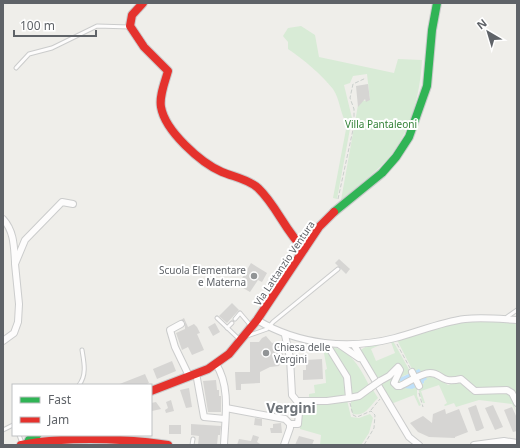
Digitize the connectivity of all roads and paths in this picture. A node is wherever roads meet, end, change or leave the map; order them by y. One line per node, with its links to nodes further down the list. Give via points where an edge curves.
1 (143, 3): 3 (main road, via 136,9 130,21)
2 (437, 3): 7 (main road, Via Lattanzio Ventura, via 427,86 409,137 382,173)
3 (131, 27): 4 (lane, via 97,26 52,48 29,54); 9 (main road, via 132,33 168,71 161,106 168,125 208,165 257,187 269,198)
4 (16, 68)
5 (366, 78): 7 (path, via 353,84 350,98 354,109 354,125 338,200)
6 (73, 204): 10 (street, via 62,202 25,240)
7 (339, 207): 9 (main road, Via Lattanzio Ventura, via 319,227)
8 (3, 219): 10 (street, via 10,226)
9 (304, 249): 19 (main road, Via Lattanzio Ventura)
10 (15, 264): 25 (street, via 18,322 14,333)
11 (338, 269): 21 (lane)
12 (517, 310): 15 (lane)
13 (217, 318): 20 (lane)
14 (235, 319): 19 (lane, via 240,313)
15 (507, 319): 16 (street); 23 (street, via 465,319)
16 (517, 320)
17 (232, 323): 20 (lane)
18 (181, 324): 33 (street, via 170,330 175,347)
19 (255, 324): 21 (street); 24 (main road, Via Lattanzio Ventura)
20 (227, 328): 24 (lane)
21 (269, 328): 22 (street); 24 (lane)
22 (285, 335): 26 (street); 41 (street, via 290,358 292,395)
23 (394, 338): 28 (street); 32 (path)
24 (243, 339): 30 (main road, Via Lattanzio Ventura)
25 (3, 341)
26 (324, 343): 27 (street); 39 (street, via 324,347 329,348 347,377)
27 (339, 344): 28 (street); 31 (street)
28 (354, 345): 31 (street)
29 (82, 350): 35 (lane, via 84,366 83,379)
30 (216, 364): 33 (main road, Via Lattanzio Ventura); 43 (street, via 223,377)
31 (364, 364): 38 (street)
32 (412, 372): 34 (street)
33 (193, 374): 37 (main road, Via Lattanzio Ventura); 45 (street, via 204,417)
34 (415, 379): 36 (street); 39 (street, bridge, via 397,386 394,383 400,370 398,367 359,396); 40 (street, via 433,373 446,381 461,379 475,391 507,390 512,393)
35 (80, 384)
36 (419, 386): 42 (path, via 418,394)
37 (152, 391)
38 (384, 396): 44 (path); 56 (street, via 410,437)
39 (349, 398): 41 (street); 44 (path, via 353,416 357,417)
40 (517, 403)
41 (300, 404): 46 (street, via 298,424)
42 (423, 407)
43 (226, 408): 45 (street); 46 (street, via 280,417)
44 (371, 411): 55 (path, via 376,420)
45 (225, 419): 53 (street)
46 (290, 424): 54 (street)
47 (35, 436): 50 (main road)
48 (193, 439): 52 (lane)
49 (517, 443): 57 (street, via 504,441)
50 (24, 444): 51 (main road, via 78,440)
51 (168, 445)
52 (192, 445)
53 (224, 445)
54 (284, 445)
55 (364, 445)
56 (419, 445)
57 (474, 445)

